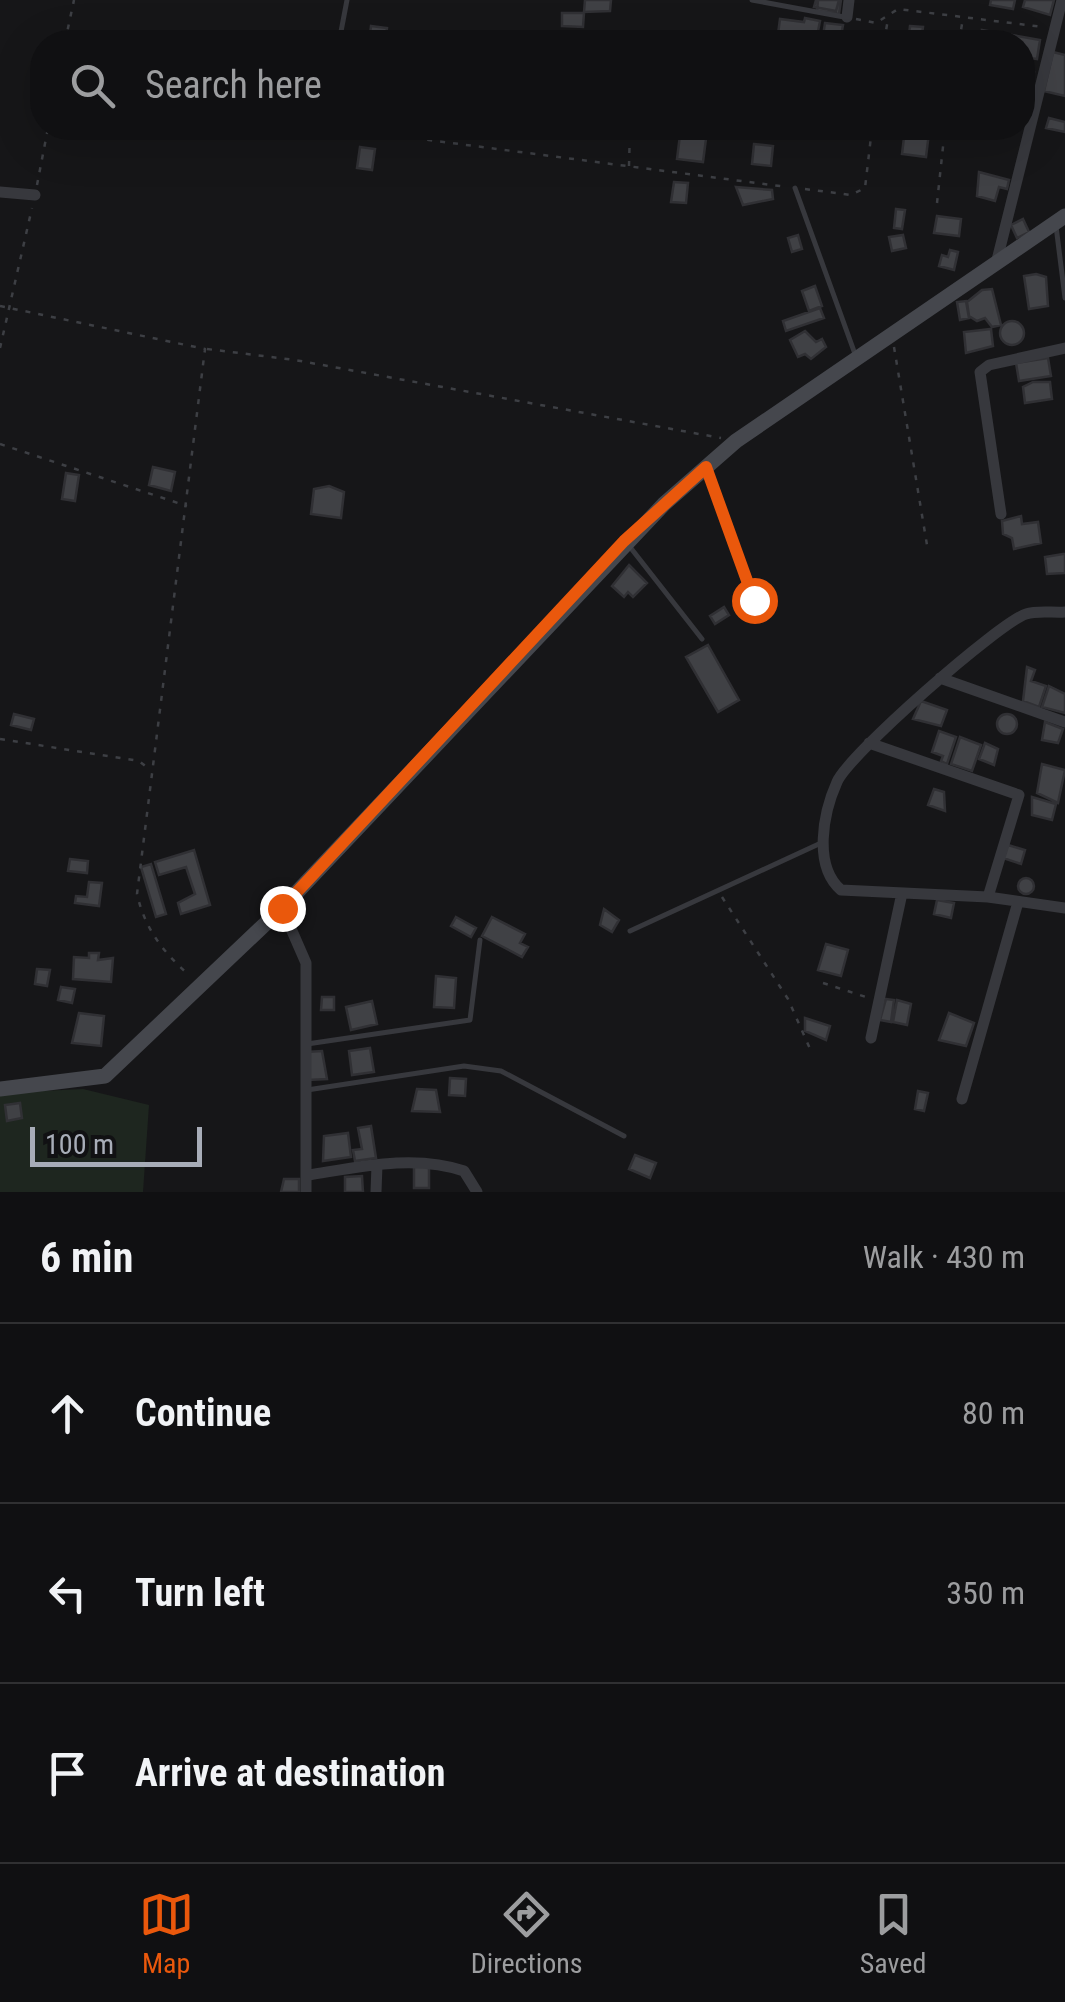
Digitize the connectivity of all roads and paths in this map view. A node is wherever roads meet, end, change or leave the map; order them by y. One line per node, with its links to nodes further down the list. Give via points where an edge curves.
1 (74, 0): 10 (path)
2 (346, 0): 11 (lane)
3 (752, 0): 7 (lane)
4 (849, 0): 7 (street)
5 (1062, 0): 9 (street)
6 (963, 16): 8 (path, via 898,9); 9 (path); 13 (path)
7 (847, 18): 8 (path)
8 (888, 18): 12 (path)
9 (1054, 29): 14 (street)
10 (67, 30)
11 (341, 30)
12 (886, 30)
13 (961, 30)
14 (1035, 106)
15 (46, 140): 24 (path)
16 (429, 140): 21 (path)
17 (630, 140): 21 (path)
18 (870, 140): 22 (path, via 865,188 851,196)
19 (944, 140): 25 (path)
20 (1027, 140): 27 (street)
21 (629, 166): 22 (path)
22 (794, 188): 35 (lane)
23 (0, 192): 24 (street)
24 (35, 195): 30 (path)
25 (936, 203)
26 (1060, 220): 27 (street); 28 (lane)
27 (996, 264): 31 (street)
28 (1065, 298)
29 (0, 306): 30 (path)
30 (8, 307): 32 (path); 34 (path)
31 (891, 331): 35 (street); 42 (path)
32 (0, 348)
33 (1065, 348): 40 (street, via 989,364 980,372)
34 (206, 349): 36 (path); 39 (path)
35 (856, 357): 36 (street)
36 (736, 441): 38 (street)
37 (0, 444): 39 (path)
38 (706, 467): 41 (street); 43 (path)
39 (187, 506): 50 (path)
40 (1001, 514)
41 (624, 541): 45 (lane); 56 (street)
42 (927, 545)
43 (754, 600)
44 (1065, 612): 46 (street, via 1025,614)
45 (702, 638)
46 (940, 678): 47 (street); 49 (street)
47 (1065, 722)
48 (0, 739): 50 (path, via 139,761)
49 (869, 742): 51 (street, via 837,780); 54 (street, via 1019,796)
50 (150, 769): 60 (path, via 137,894 143,921)
51 (824, 842): 52 (lane); 53 (street, via 823,864 841,890)
52 (718, 891): 58 (lane); 65 (path, via 788,999)
53 (902, 893): 54 (street); 62 (street)
54 (988, 897): 55 (street)
55 (1018, 902): 57 (street); 68 (street)
56 (282, 908): 60 (street); 64 (street, via 306,963)
57 (1065, 908)
58 (630, 930)
59 (480, 940): 64 (lane, via 470,1020)
60 (199, 984): 66 (street, via 105,1076)
61 (823, 984): 62 (path)
62 (880, 1001): 63 (street)
63 (871, 1038)
64 (304, 1044): 67 (street)
65 (811, 1051)
66 (0, 1089)
67 (304, 1091): 69 (lane, via 464,1066 502,1071); 71 (street)
68 (962, 1100)
69 (624, 1136)
70 (377, 1165): 71 (street); 73 (street); 74 (street, via 442,1163 464,1170)
71 (309, 1174): 72 (street)
72 (306, 1192)
73 (376, 1192)
74 (476, 1192)

